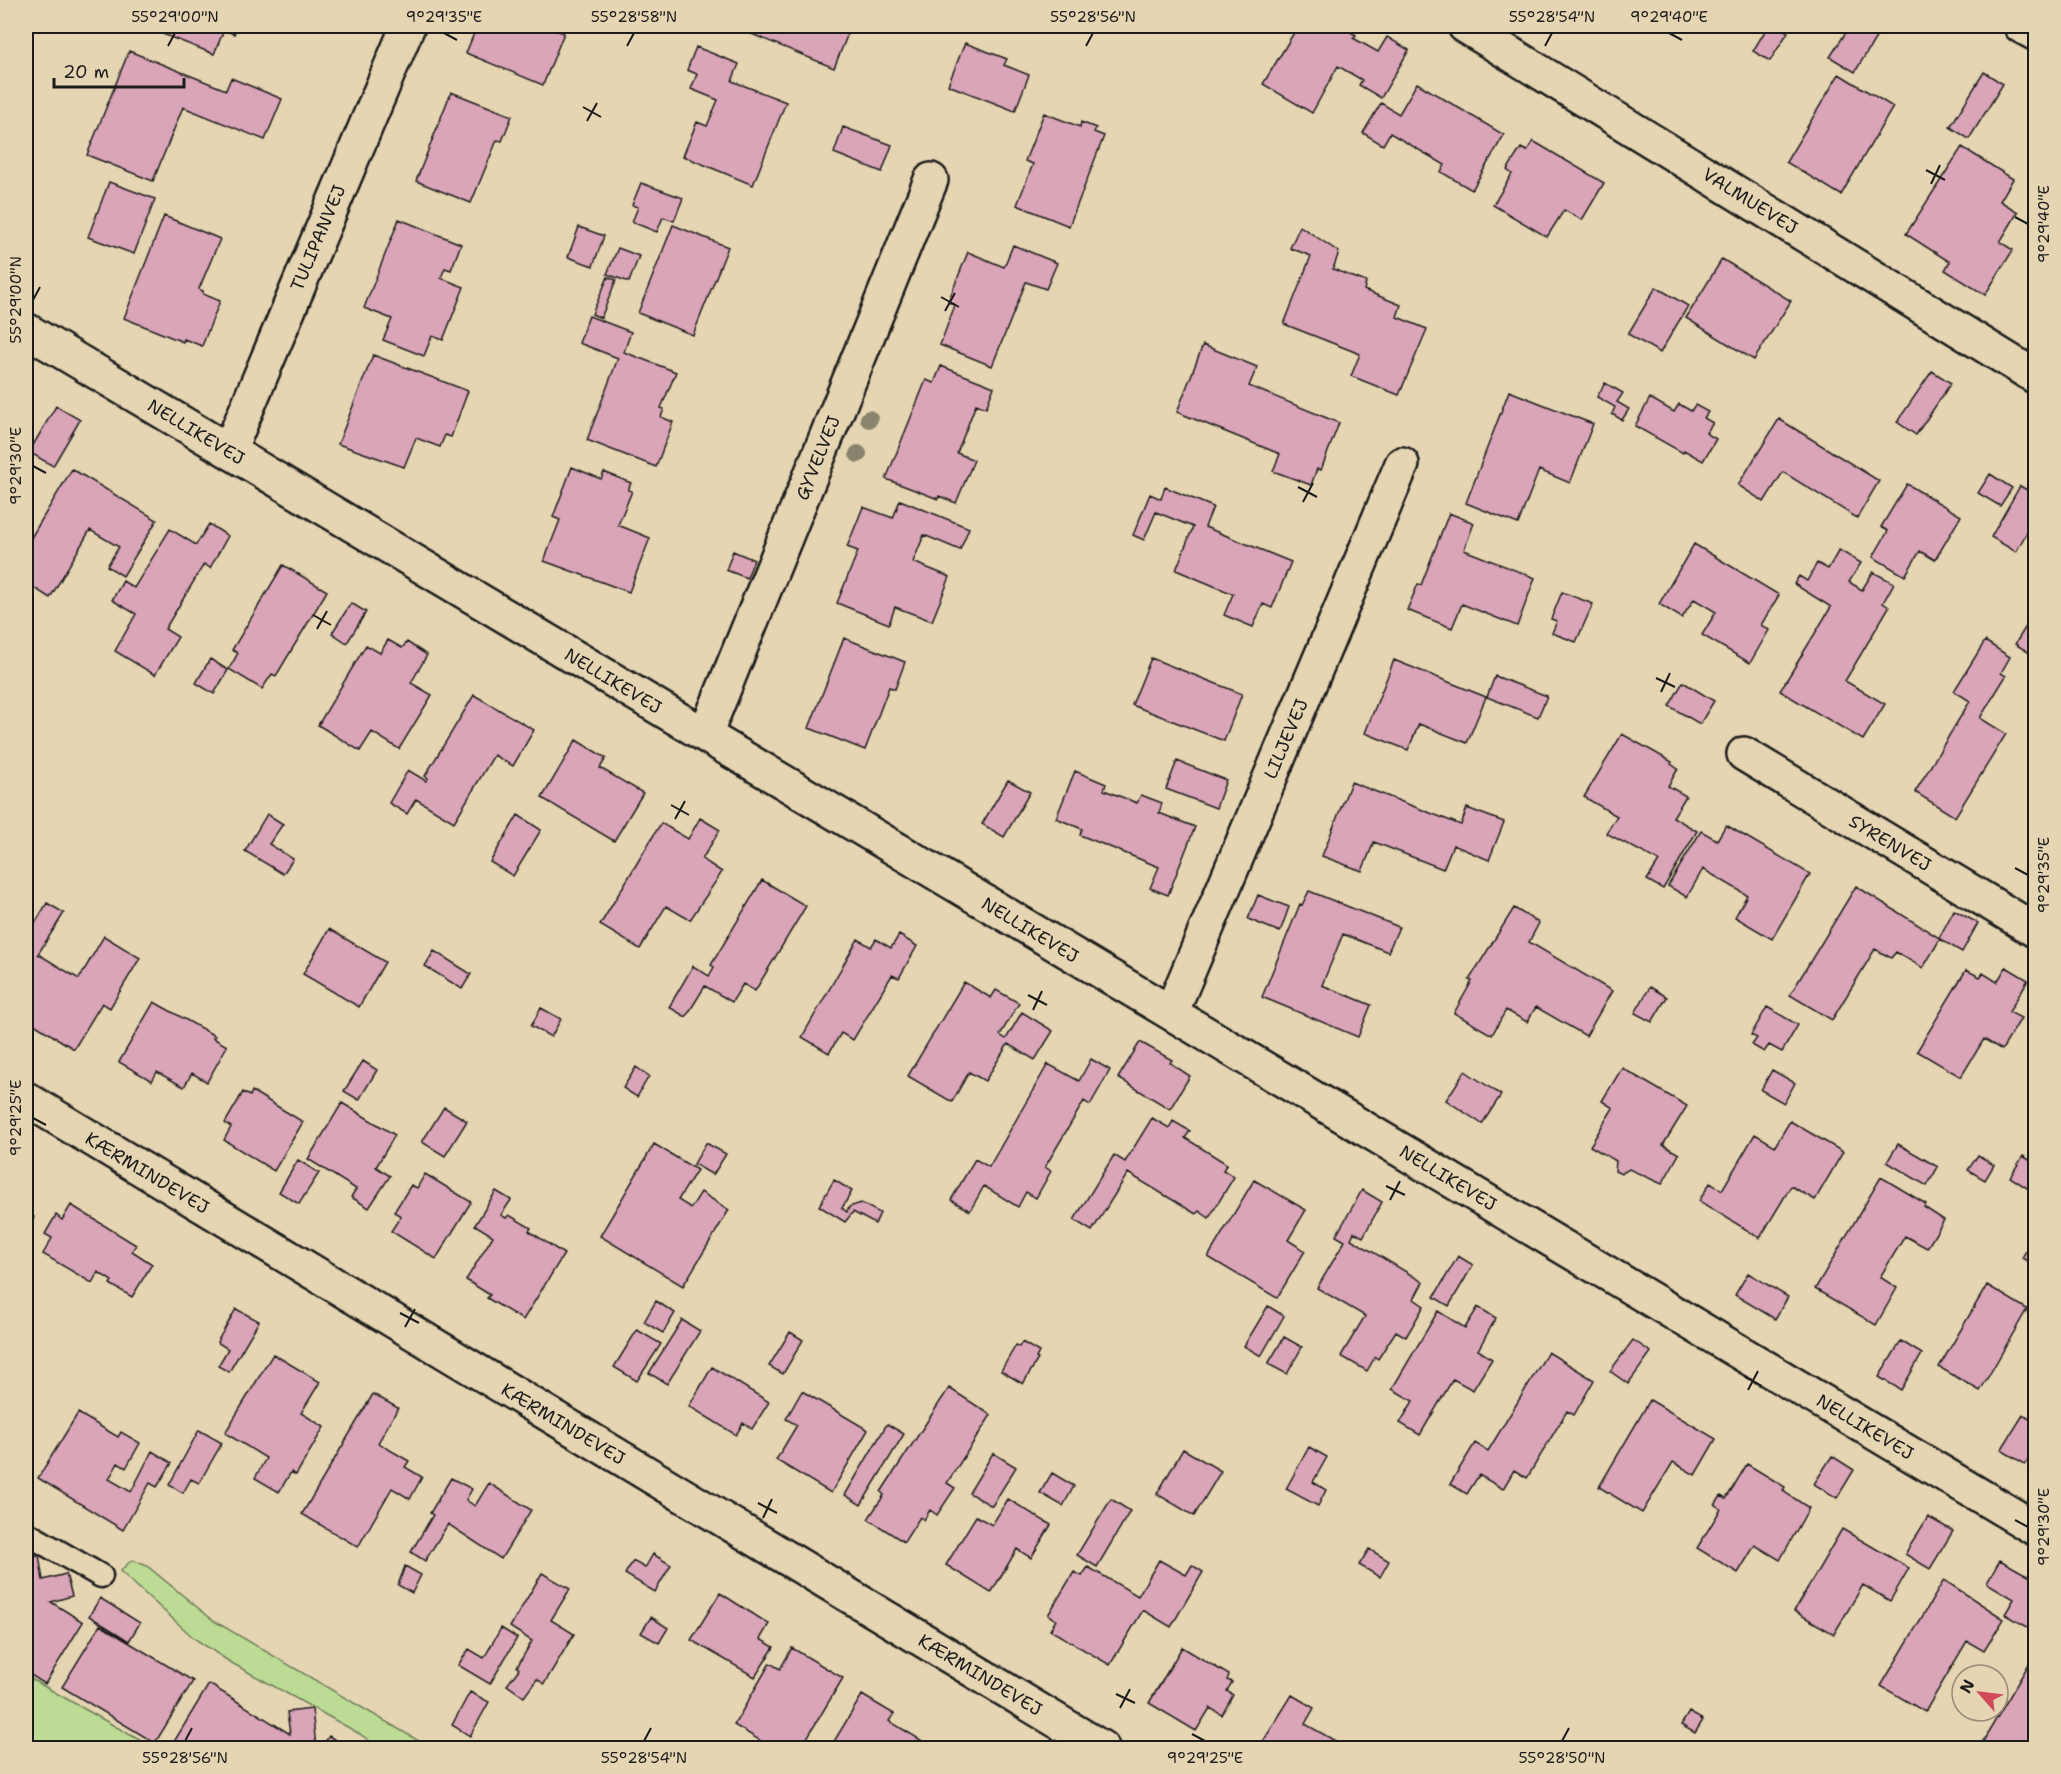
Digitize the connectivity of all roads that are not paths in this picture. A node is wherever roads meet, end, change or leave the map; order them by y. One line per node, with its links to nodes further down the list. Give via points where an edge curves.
1 (408, 26): 8 (street, TULIPANVEJ)
2 (1465, 26): 7 (street, VALMUEVEJ)
3 (2021, 26): 4 (street)
4 (2036, 34)
5 (931, 180): 10 (street, GYVELVEJ)
6 (26, 330): 8 (street, NELLIKEVEJ)
7 (2036, 377)
8 (229, 451): 10 (street, NELLIKEVEJ)
9 (1402, 464): 13 (street, LILJEVEJ)
10 (705, 735): 13 (street, NELLIKEVEJ)
11 (1744, 754): 12 (street, SYRENVEJ)
12 (2036, 931)
13 (1171, 1013): 15 (street, NELLIKEVEJ)
14 (26, 1099): 18 (street, KÆRMINDEVEJ)
15 (2036, 1528)
16 (26, 1533): 17 (lane)
17 (101, 1576)
18 (1101, 1749)

